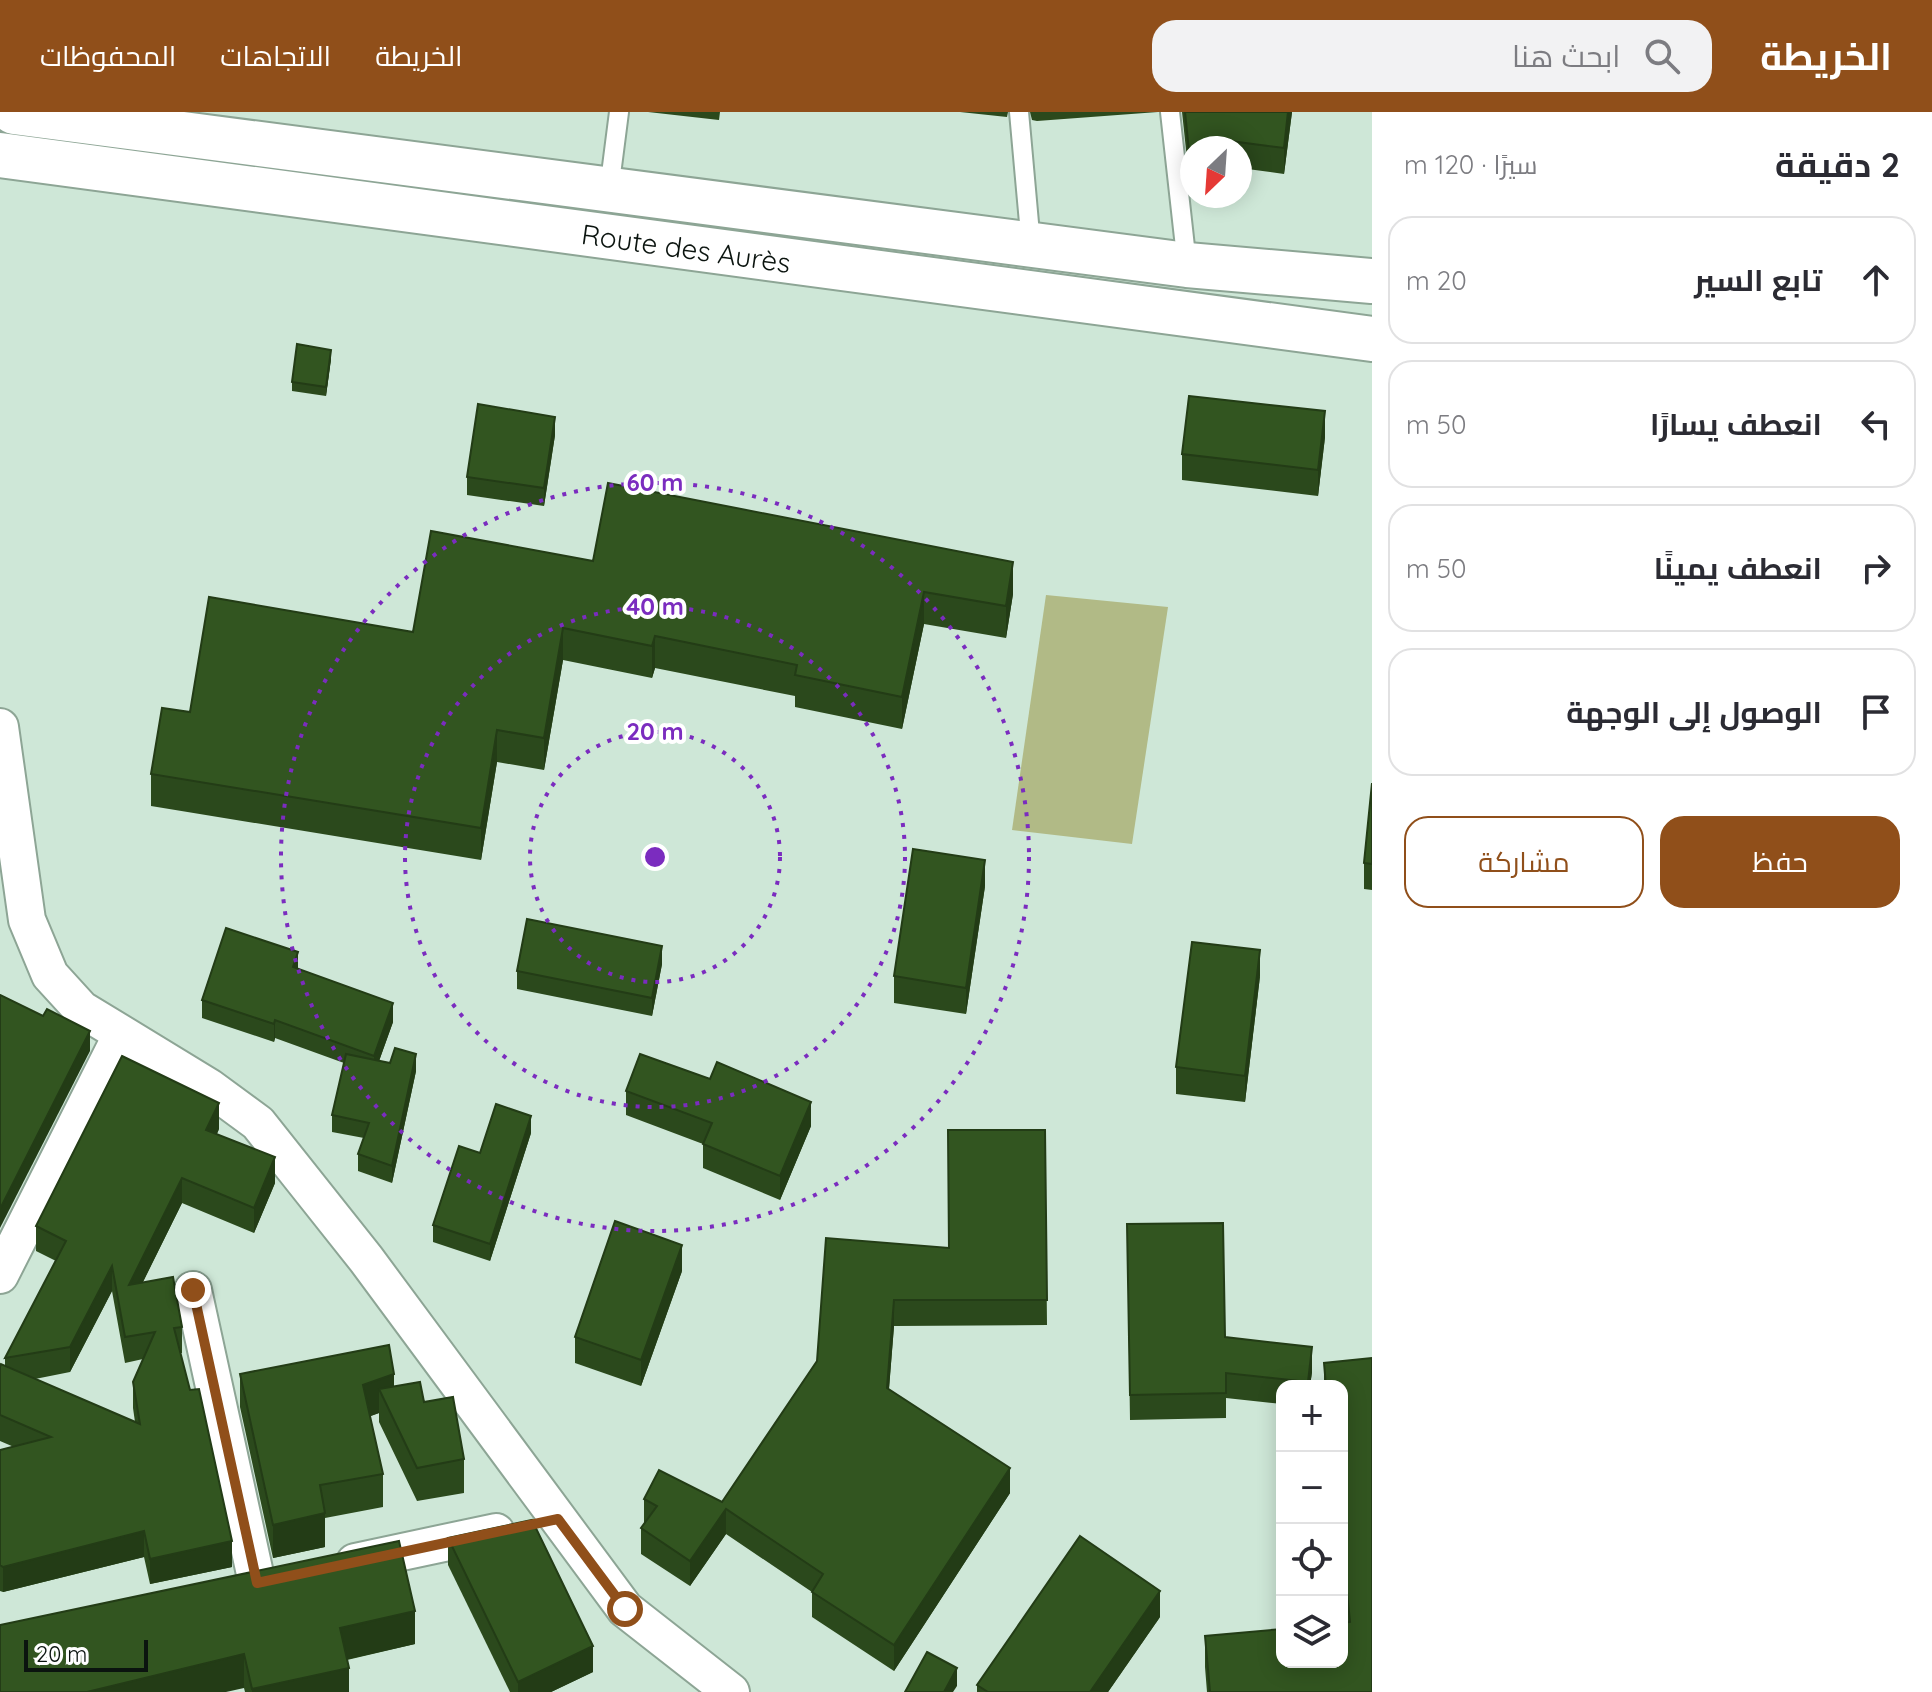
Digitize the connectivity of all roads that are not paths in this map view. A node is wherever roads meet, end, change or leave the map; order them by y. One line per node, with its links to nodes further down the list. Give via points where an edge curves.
1 (14, 112): 6 (street, Route des Aurès)
2 (619, 112): 6 (lane)
3 (1019, 112): 7 (lane)
4 (1170, 112): 8 (lane)
5 (0, 155): 10 (street, Route des Aurès)
6 (609, 190): 7 (street, Route des Aurès)
7 (1031, 245): 8 (street, Route des Aurès)
8 (1187, 265): 9 (street, Route des Aurès)
9 (1372, 281)
10 (1372, 339)
11 (1, 738): 12 (street, via 27,920 50,975 81,1009)
12 (121, 1036): 13 (street); 15 (street, via 209,1087 258,1123)
13 (4, 1258)
14 (193, 1290): 15 (street, via 272,1580)
15 (558, 1519): 16 (street, via 625,1609)
16 (731, 1692)

